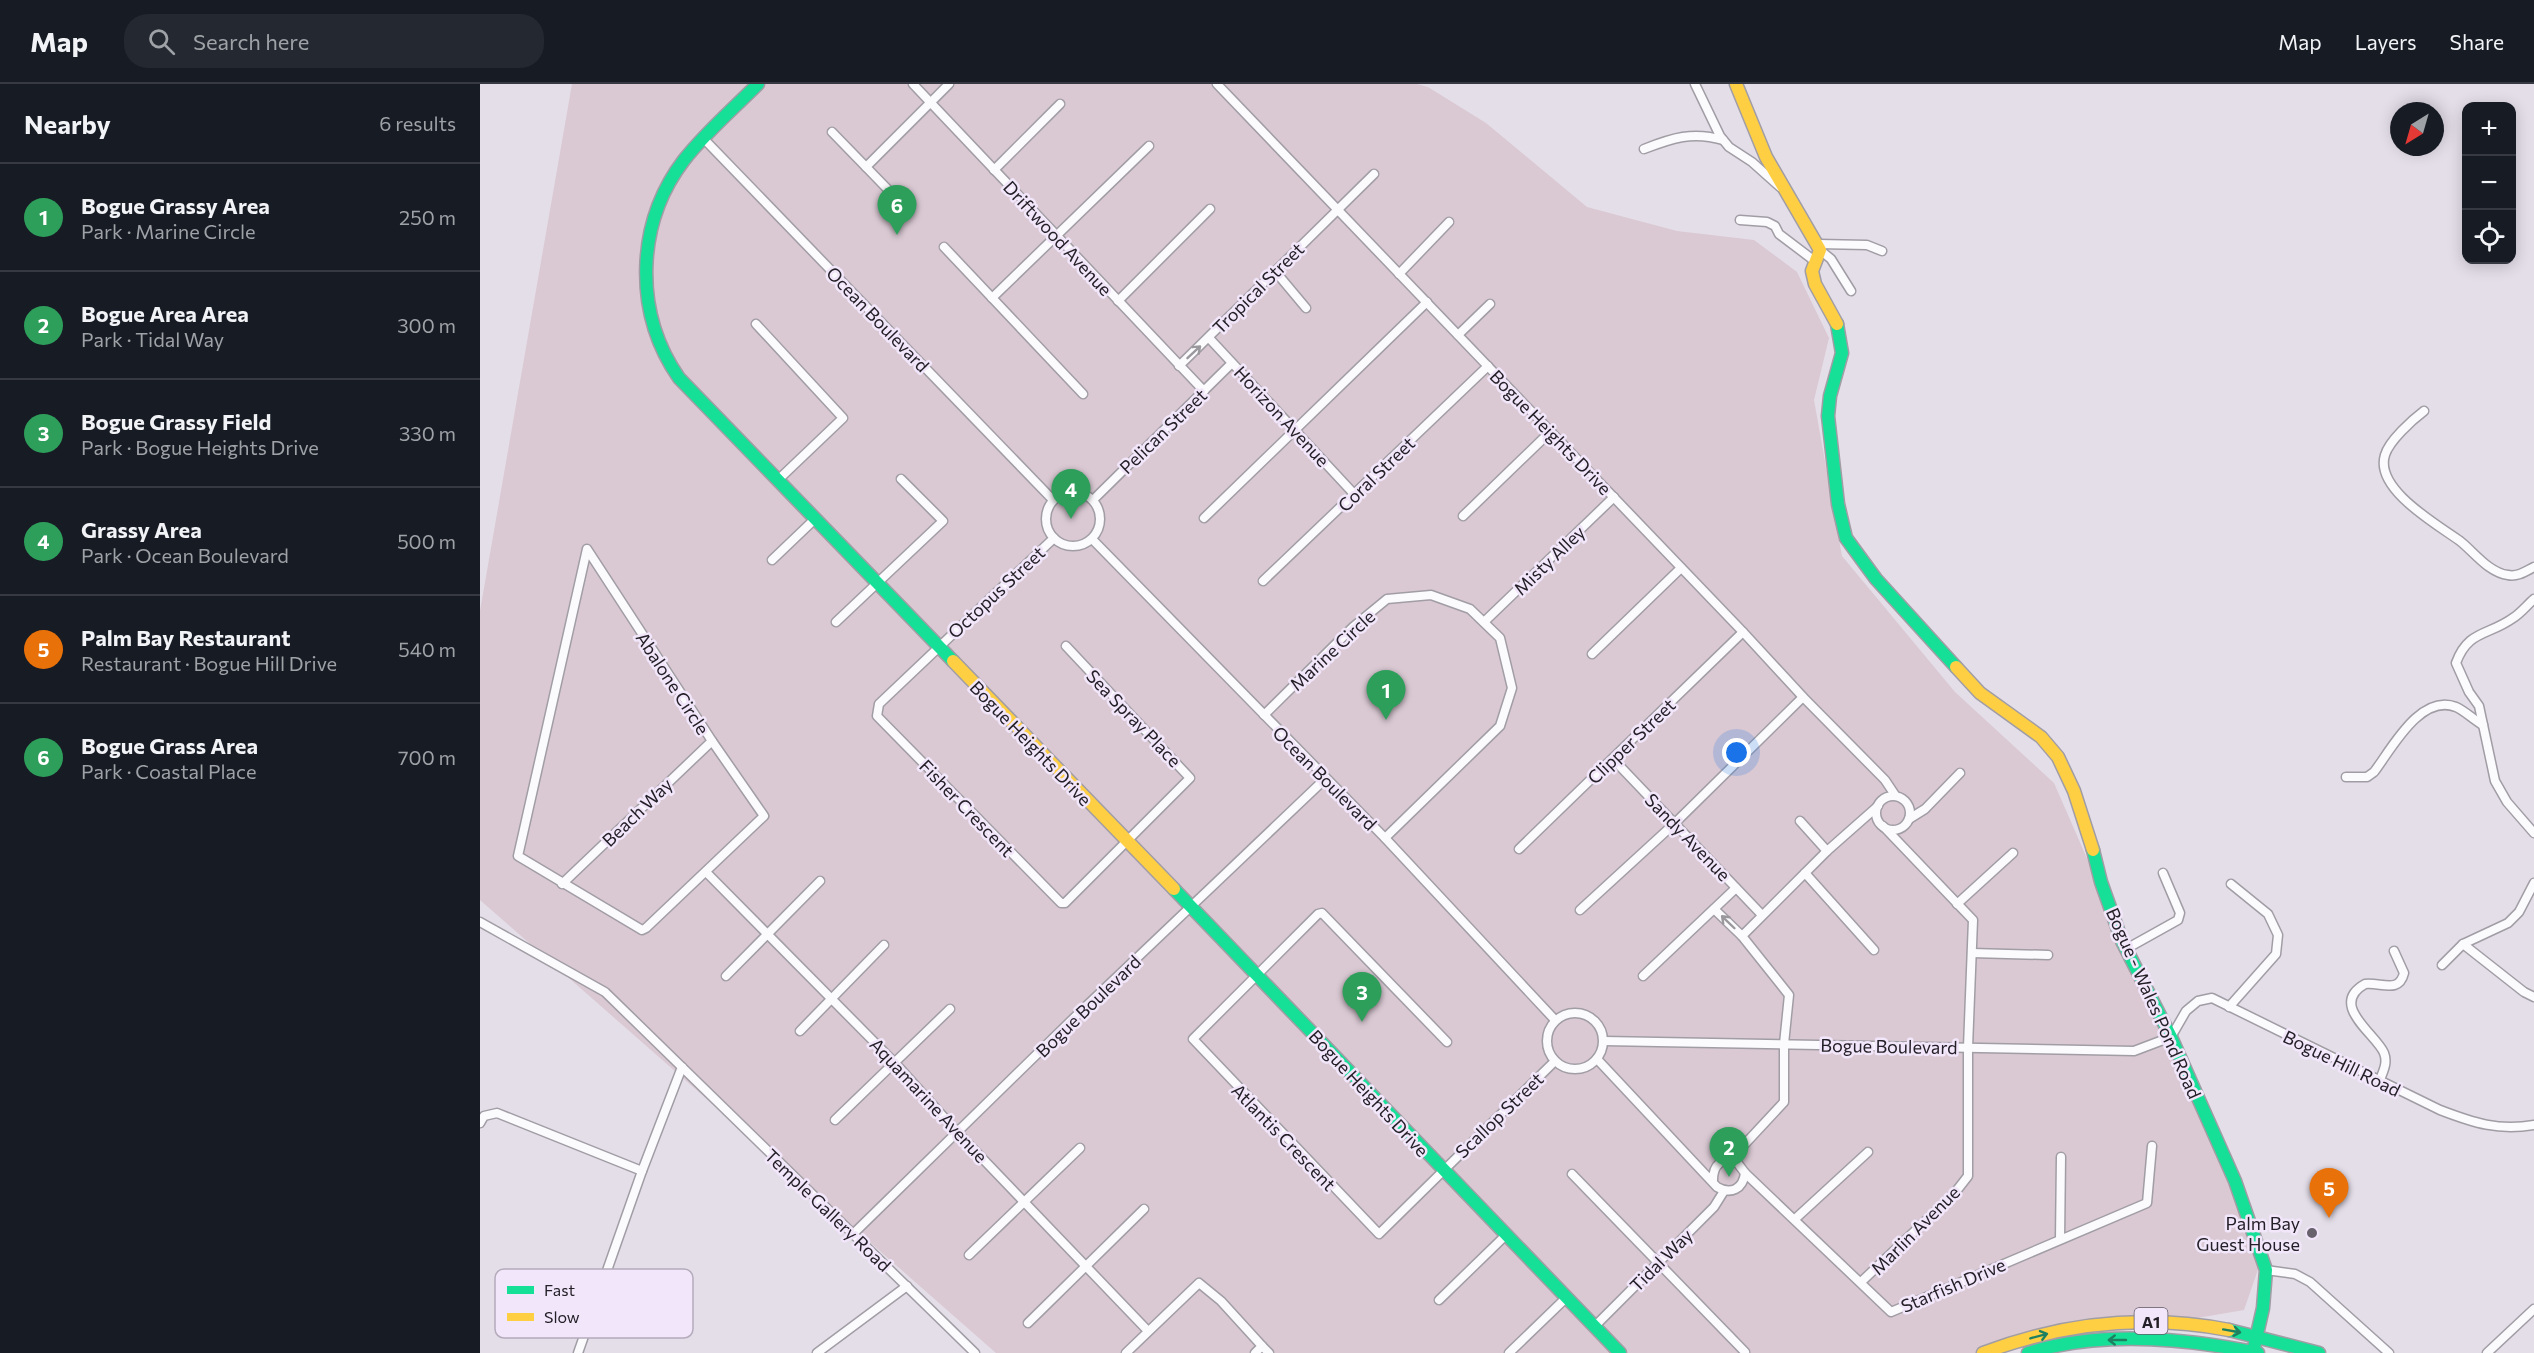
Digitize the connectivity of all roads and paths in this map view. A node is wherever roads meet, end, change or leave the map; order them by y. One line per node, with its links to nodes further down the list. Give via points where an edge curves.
1 (758, 84): 10 (street, Bogue Heights Drive)
2 (913, 84): 7 (street, Driftwood Avenue)
3 (949, 84): 7 (street)
4 (1217, 84): 20 (street, Bogue Heights Drive)
5 (1695, 84): 11 (street)
6 (1737, 84): 17 (street, Bogue - Wales Pond Road, via 1766,157)
7 (930, 103): 14 (street); 15 (street, Driftwood Avenue)
8 (1060, 104): 15 (street)
9 (832, 132): 14 (street)
10 (703, 138): 47 (street, Bogue Heights Drive, via 665,188 651,219 646,288 652,324 660,349 679,378); 50 (street, Ocean Boulevard)
11 (1723, 140): 13 (street, via 1692,135); 17 (street)
12 (1149, 146): 23 (street)
13 (1644, 149)
14 (866, 167): 18 (street)
15 (994, 170): 23 (street, Driftwood Avenue)
16 (1374, 174): 20 (street, Tropical Street)
17 (1787, 193): 26 (street, Bogue - Wales Pond Road)
18 (902, 204)
19 (1210, 209): 31 (street)
20 (1337, 210): 27 (street, Tropical Street); 28 (street, Bogue Heights Drive)
21 (1740, 220): 26 (street, via 1767,222 1779,234)
22 (1449, 222): 28 (street)
23 (1056, 236): 30 (street); 31 (street, Driftwood Avenue)
24 (944, 247): 30 (street)
25 (1882, 251): 26 (street, via 1867,245)
26 (1818, 252): 29 (street, via 1831,259); 113 (street, Bogue - Wales Pond Road, via 1812,271 1815,284 1836,319 1842,353 1828,416 1846,538 1876,579 1980,693 2041,737 2058,757 2074,791)
27 (1275, 271): 34 (street); 37 (street, Tropical Street)
28 (1399, 274): 32 (street, Bogue Heights Drive)
29 (1851, 291)
30 (992, 298): 42 (street)
31 (1118, 301): 39 (street, Driftwood Avenue)
32 (1426, 302): 36 (street, Bogue Heights Drive); 44 (street)
33 (1490, 304): 36 (street)
34 (1306, 308)
35 (756, 324): 47 (street, via 843,418)
36 (1458, 335): 40 (street, Bogue Heights Drive)
37 (1209, 338): 38 (street, Horizon Avenue); 39 (street, Tropical Street, one-way to 37)
38 (1232, 363): 41 (street, Pelican Street); 44 (street, Horizon Avenue)
39 (1179, 366): 41 (street, Driftwood Avenue)
40 (1488, 366): 45 (street, Bogue Heights Drive); 48 (street, Coral Street)
41 (1204, 391): 51 (street, Pelican Street)
42 (1083, 394)
43 (2424, 411): 58 (street, via 2398,435 2385,455 2384,471 2397,490 2407,503 2497,572 2509,576)
44 (1294, 430): 48 (street, Horizon Avenue); 54 (street)
45 (1551, 431): 49 (street, Bogue Heights Drive); 52 (street)
46 (901, 478): 61 (street, via 943,521)
47 (779, 479): 53 (street, Bogue Heights Drive)
48 (1355, 495): 60 (street, Coral Street)
49 (1614, 497): 59 (street, Bogue Heights Drive); 64 (street, Misty Alley)
50 (1053, 500): 51 (street, via 1069,492); 55 (street, via 1046,523)
51 (1093, 500): 56 (street, via 1101,515)
52 (1463, 516)
53 (816, 518): 57 (street); 61 (street, Bogue Heights Drive)
54 (1204, 518)
55 (1054, 538): 56 (street, via 1077,546); 67 (street, Octopus Street)
56 (1092, 539): 70 (street, Ocean Boulevard)
57 (772, 560)
58 (2534, 567)
59 (1681, 568): 65 (street, Bogue Heights Drive); 68 (street)
60 (1263, 581)
61 (878, 583): 63 (street); 67 (street, Bogue Heights Drive)
62 (2534, 599): 71 (street, via 2513,618 2474,637 2462,648 2456,663 2479,706)
63 (836, 622)
64 (1484, 622): 70 (street, Marine Circle, via 1470,609 1431,595 1387,599); 89 (street, Marine Circle, via 1500,638 1512,688 1500,726)
65 (1743, 632): 69 (street, Bogue Heights Drive); 73 (street, Clipper Street)
66 (1066, 646): 90 (street, Sea Spray Place, via 1190,778)
67 (939, 647): 90 (street, Bogue Heights Drive); 90 (street, Fisher Crescent, via 879,704 877,716 1061,903)
68 (1593, 654)
69 (1803, 697): 77 (street, Bogue Heights Drive); 85 (street)
70 (1264, 715): 76 (street, Ocean Boulevard)
71 (2483, 725): 75 (street, via 2454,706 2436,707 2417,715 2374,772 2367,777); 88 (street, via 2495,781)
72 (712, 741): 95 (street, Abalone Circle, via 764,816); 100 (street, Beach Way); 100 (street, Abalone Circle, via 587,549 518,852 520,859)
73 (1613, 759): 85 (street, Sandy Avenue); 92 (street, Clipper Street)
74 (1960, 773): 81 (street)
75 (2346, 777)
76 (1325, 779): 89 (street, Ocean Boulevard); 104 (street, Bogue Boulevard)
77 (1885, 780): 78 (street, Bogue Heights Drive); 79 (street)
78 (1895, 795): 79 (street); 80 (street)
79 (1879, 803): 82 (street); 86 (street)
80 (1909, 807): 81 (street); 83 (street)
81 (1925, 809): 83 (street)
82 (1864, 817): 86 (street); 93 (street)
83 (1909, 819): 87 (street)
84 (1800, 821): 93 (street)
85 (1675, 823): 102 (street, Sandy Avenue); 106 (street)
86 (1881, 823): 87 (street, via 1891,830); 91 (street, Marlin Avenue)
87 (1902, 828): 91 (street)
88 (2534, 833)
89 (1385, 838): 126 (street, Ocean Boulevard)
90 (1126, 841): 104 (street, Bogue Heights Drive)
91 (1900, 846): 103 (street, Marlin Avenue)
92 (1519, 849)
93 (1827, 851): 96 (street)
94 (2013, 853): 103 (street)
95 (706, 872): 100 (street, Abalone Circle, via 642,930); 109 (street, Aquamarine Avenue)
96 (1805, 873): 107 (street); 114 (street)
97 (2163, 873): 113 (street, via 2180,913 2178,920)
98 (820, 881): 109 (street)
99 (2534, 883): 111 (street, via 2519,912 2508,923)
100 (562, 884)
101 (2231, 884): 124 (street, via 2268,914 2278,935 2276,954)
102 (1736, 888): 105 (street); 107 (street, Sandy Avenue)
103 (1958, 904): 116 (street, Marlin Avenue, via 1973,920)
104 (1191, 907): 119 (street, Bogue Heights Drive); 141 (street, Bogue Boulevard)
105 (1714, 909): 110 (street, one-way to 105); 121 (street)
106 (1580, 910)
107 (1762, 915): 110 (street)
108 (480, 922): 136 (street, Temple Gallery Road, via 605,992)
109 (766, 935): 120 (street); 123 (street, Aquamarine Avenue)
110 (1742, 936): 131 (street, via 1789,995)
111 (2463, 944): 118 (street); 122 (street)
112 (884, 945): 123 (street)
113 (2126, 949): 128 (street, Bogue - Wales Pond Road)
114 (1874, 950)
115 (2394, 951): 137 (street, via 2404,973 2399,984 2365,984 2351,1001 2362,1027 2384,1052 2386,1064)
116 (1972, 953): 117 (street); 132 (street, Marlin Avenue)
117 (2048, 955)
118 (2442, 965)
119 (1258, 975): 130 (street, via 1322,913); 147 (street, Bogue Heights Drive); 147 (street, Atlantis Crescent, via 1193,1041 1377,1234)
120 (726, 976)
121 (1643, 976)
122 (2534, 996)
123 (833, 999): 127 (street); 135 (street, Aquamarine Avenue)
124 (2229, 1007): 128 (street, Bogue Hill Road, via 2212,998 2198,1001 2186,1011); 137 (street, Bogue Hill Road)
125 (950, 1009): 135 (street)
126 (1555, 1020): 129 (street, via 1572,1012 1590,1016 1598,1023); 134 (street, via 1547,1045)
127 (800, 1031)
128 (2171, 1037): 132 (street, Bogue Boulevard, via 2134,1051); 163 (street, Bogue - Wales Pond Road, via 2235,1181)
129 (1604, 1041): 131 (street, Bogue Boulevard); 133 (street)
130 (1447, 1042)
131 (1784, 1044): 132 (street, Bogue Boulevard); 146 (street, via 1784,1102)
132 (1968, 1047): 164 (street, Marlin Avenue, via 1968,1176)
133 (1597, 1059): 134 (street, via 1581,1069); 151 (street)
134 (1555, 1061): 147 (street, Scallop Street)
135 (895, 1063): 138 (street); 141 (street, Aquamarine Avenue)
136 (682, 1066): 148 (street); 156 (street, Temple Gallery Road)
137 (2380, 1080): 140 (street, Bogue Hill Road, via 2479,1125)
138 (835, 1120)
139 (480, 1123): 148 (street, via 484,1116 497,1113)
140 (2534, 1125)
141 (958, 1133): 153 (street, Aquamarine Avenue); 156 (street, Bogue Boulevard)
142 (2152, 1146): 158 (street, Starfish Drive, via 2147,1203)
143 (1080, 1148): 153 (street)
144 (1868, 1152): 155 (street)
145 (2061, 1157): 158 (street)
146 (1730, 1160): 149 (street); 151 (street, via 1717,1164)
147 (1442, 1170): 157 (street, Bogue Heights Drive)
148 (642, 1171): 162 (street)
149 (1745, 1173): 152 (street, via 1739,1188); 155 (street, Starfish Drive)
150 (1572, 1174): 160 (street)
151 (1713, 1180): 152 (street)
152 (1724, 1191): 160 (street, Tidal Way, via 1714,1207)
153 (1024, 1202): 159 (street); 161 (street, Aquamarine Avenue)
154 (1144, 1209): 161 (street)
155 (1795, 1219): 164 (street, Starfish Drive)
156 (853, 1234): 165 (street, Temple Gallery Road)
157 (1507, 1234): 166 (street, Bogue Heights Drive); 167 (street)
158 (2060, 1239): 164 (street, Starfish Drive, via 1891,1312)
159 (969, 1255)
160 (1659, 1262): 170 (street, Tidal Way); 175 (street)
161 (1087, 1265): 169 (street); 171 (street, Aquamarine Avenue)
162 (608, 1269)
163 (2266, 1270): 172 (street, Bogue - Wales Pond Road); 188 (street, via 2295,1274 2310,1282)
164 (1862, 1282)
165 (907, 1286): 178 (street); 179 (street, Temple Gallery Road)
166 (1567, 1297): 170 (street, Bogue Heights Drive); 183 (street)
167 (1439, 1300)
168 (2534, 1309): 189 (street)
169 (1028, 1323)
170 (1595, 1326): 184 (street, Bogue Heights Drive)
171 (1148, 1331): 174 (street, via 1199,1283); 180 (street)
172 (2256, 1336): 176 (street, Bogue - Wales Pond Road); 185 (street, A1, one-way to 172, via 2051,1333 2125,1320 2177,1322); 187 (street, A1)
173 (583, 1338): 177 (street)
174 (1262, 1346): 181 (street); 182 (street)
175 (1745, 1352)
176 (2255, 1352): 186 (street, A1, one-way to 186, via 2212,1344 2103,1340)
177 (578, 1353)
178 (817, 1353)
179 (975, 1353)
180 (1126, 1353)
181 (1255, 1353)
182 (1269, 1353)
183 (1509, 1353)
184 (1620, 1353)
185 (1983, 1353)
186 (2028, 1353)
187 (2319, 1353)
188 (2389, 1353)
189 (2487, 1353)

